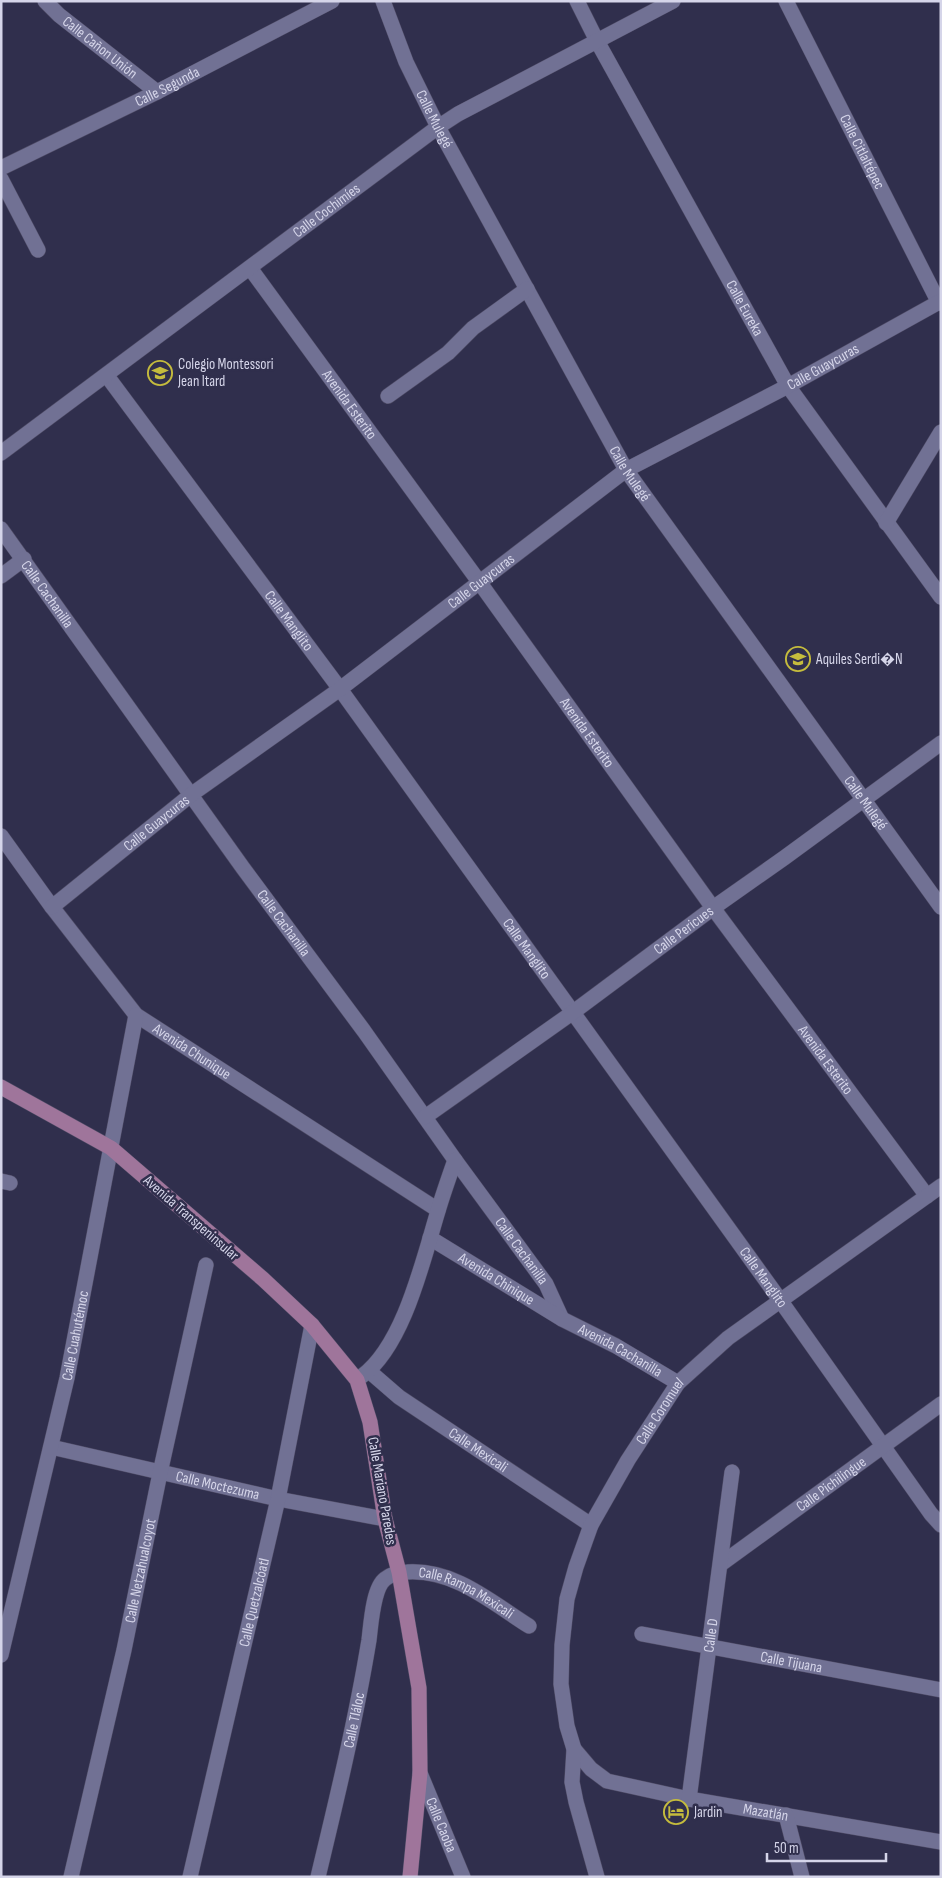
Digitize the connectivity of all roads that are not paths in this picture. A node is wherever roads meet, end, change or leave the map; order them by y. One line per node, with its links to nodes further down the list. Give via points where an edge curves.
1 (45, 1): 8 (street, Calle Cañon Unión)
2 (332, 1): 8 (street, Calle Segunda)
3 (383, 1): 9 (street, Calle Mulegé, via 406,62)
4 (577, 1): 7 (street, Calle Eureka)
5 (672, 1): 7 (street, Calle Cochimíes)
6 (786, 1): 15 (street, Calle Citlaltépec)
7 (597, 41): 9 (street, Calle Cochimíes); 17 (street, Calle Eureka)
8 (157, 92): 10 (street, Calle Segunda)
9 (438, 127): 13 (street, Calle Cochimíes); 14 (street, Calle Mulegé)
10 (1, 168)
11 (1, 179): 12 (street)
12 (38, 250)
13 (250, 268): 16 (street, Calle Cochimíes); 26 (street, Avenida Esterito)
14 (527, 289): 18 (street, via 473,328 448,353); 21 (street, Calle Mulegé)
15 (940, 302): 17 (street, Calle Guaycuras)
16 (107, 376): 20 (street, Calle Cochimíes); 28 (street, Calle Manglito)
17 (788, 386): 21 (street, Calle Guaycuras); 22 (street, Calle Eureka)
18 (388, 396)
19 (941, 432): 22 (street)
20 (1, 453)
21 (626, 470): 26 (street, Calle Guaycuras); 31 (street, Calle Mulegé)
22 (886, 522): 27 (street, Calle Eureka)
23 (1, 529): 24 (street, Calle Cachanilla)
24 (24, 559): 25 (street); 30 (street, Calle Cachanilla)
25 (1, 576)
26 (480, 583): 28 (street, Calle Guaycuras); 35 (street, Avenida Esterito)
27 (941, 597)
28 (340, 689): 30 (street, Calle Guaycuras); 36 (street, Calle Manglito)
29 (941, 743): 31 (street, Calle Pericues)
30 (192, 794): 33 (street, Calle Guaycuras); 39 (street, Calle Cachanilla)
31 (863, 800): 34 (street, Calle Mulegé); 35 (street, Calle Pericues)
32 (1, 836): 33 (street, Avenida Chunique)
33 (52, 907): 37 (street, Avenida Chunique)
34 (941, 907)
35 (713, 908): 36 (street, Calle Pericues); 43 (street, Avenida Esterito)
36 (572, 1013): 39 (street, Calle Pericues); 47 (street, Calle Manglito)
37 (136, 1015): 40 (street, Calle Cuahutémoc); 44 (street, Avenida Chunique)
38 (1, 1086): 40 (main road, Avenida Transpeninsular)
39 (425, 1117): 41 (street, Calle Cachanilla)
40 (111, 1148): 49 (main road, Avenida Transpeninsular); 54 (street, Calle Cuahutémoc)
41 (455, 1160): 44 (street); 48 (street, Calle Cachanilla, via 546,1284)
42 (941, 1186): 43 (street, Calle Coromuel)
43 (927, 1196): 47 (street, Calle Coromuel)
44 (438, 1210): 45 (street)
45 (430, 1238): 48 (street, Avenida Chinique); 50 (street, via 402,1318 388,1347)
46 (206, 1265): 56 (street, Calle Netzahualcoyot)
47 (780, 1300): 51 (street, Calle Coromuel, via 728,1338); 53 (street, Calle Manglito)
48 (562, 1319): 51 (street, Avenida Cachanilla)
49 (312, 1325): 50 (main road, Avenida Transpeninsular); 57 (street, Calle Quetzalcóatl)
50 (363, 1375): 58 (main road, Calle Mariano Paredes); 59 (street, Calle Mexicali)
51 (678, 1383): 59 (street, Calle Coromuel)
52 (941, 1404): 53 (street, Calle Pichilingue)
53 (883, 1446): 60 (street, Calle Manglito); 61 (street, Calle Pichilingue)
54 (51, 1448): 56 (street, Calle Moctezuma); 66 (street, Calle Cuahutémoc)
55 (732, 1472): 61 (street, Calle D)
56 (160, 1473): 57 (street, Calle Moctezuma); 73 (street, Calle Netzahualcoyot, via 124,1650)
57 (278, 1499): 58 (street, Calle Moctezuma); 74 (street, Calle Quetzalcóatl)
58 (385, 1519): 62 (main road, Calle Mariano Paredes)
59 (591, 1525): 68 (street, Calle Coromuel, via 567,1599 562,1645 563,1703)
60 (941, 1525)
61 (721, 1564): 65 (street, Calle D)
62 (399, 1572): 63 (street, Calle Rampa Mexicali, via 419,1571 452,1579); 69 (main road, Calle Mariano Paredes, via 419,1688); 75 (street, Calle Tláloc, via 385,1579 375,1598 359,1694)
63 (528, 1626)
64 (642, 1634): 65 (street, Calle Tijuana)
65 (710, 1646): 67 (street, Calle Tijuana); 70 (street, Calle D)
66 (1, 1655)
67 (941, 1690)
68 (574, 1749): 70 (street, Mazatlán, via 591,1769 607,1781); 78 (street, via 572,1782)
69 (420, 1773): 76 (main road, Calle Mariano Paredes); 77 (street, Calle Caoba)
70 (689, 1799): 71 (street, Mazatlán)
71 (786, 1815): 72 (street, Mazatlán); 79 (street)
72 (941, 1842)
73 (71, 1877)
74 (190, 1877)
75 (318, 1877)
76 (410, 1877)
77 (463, 1877)
78 (597, 1877)
79 (802, 1877)

